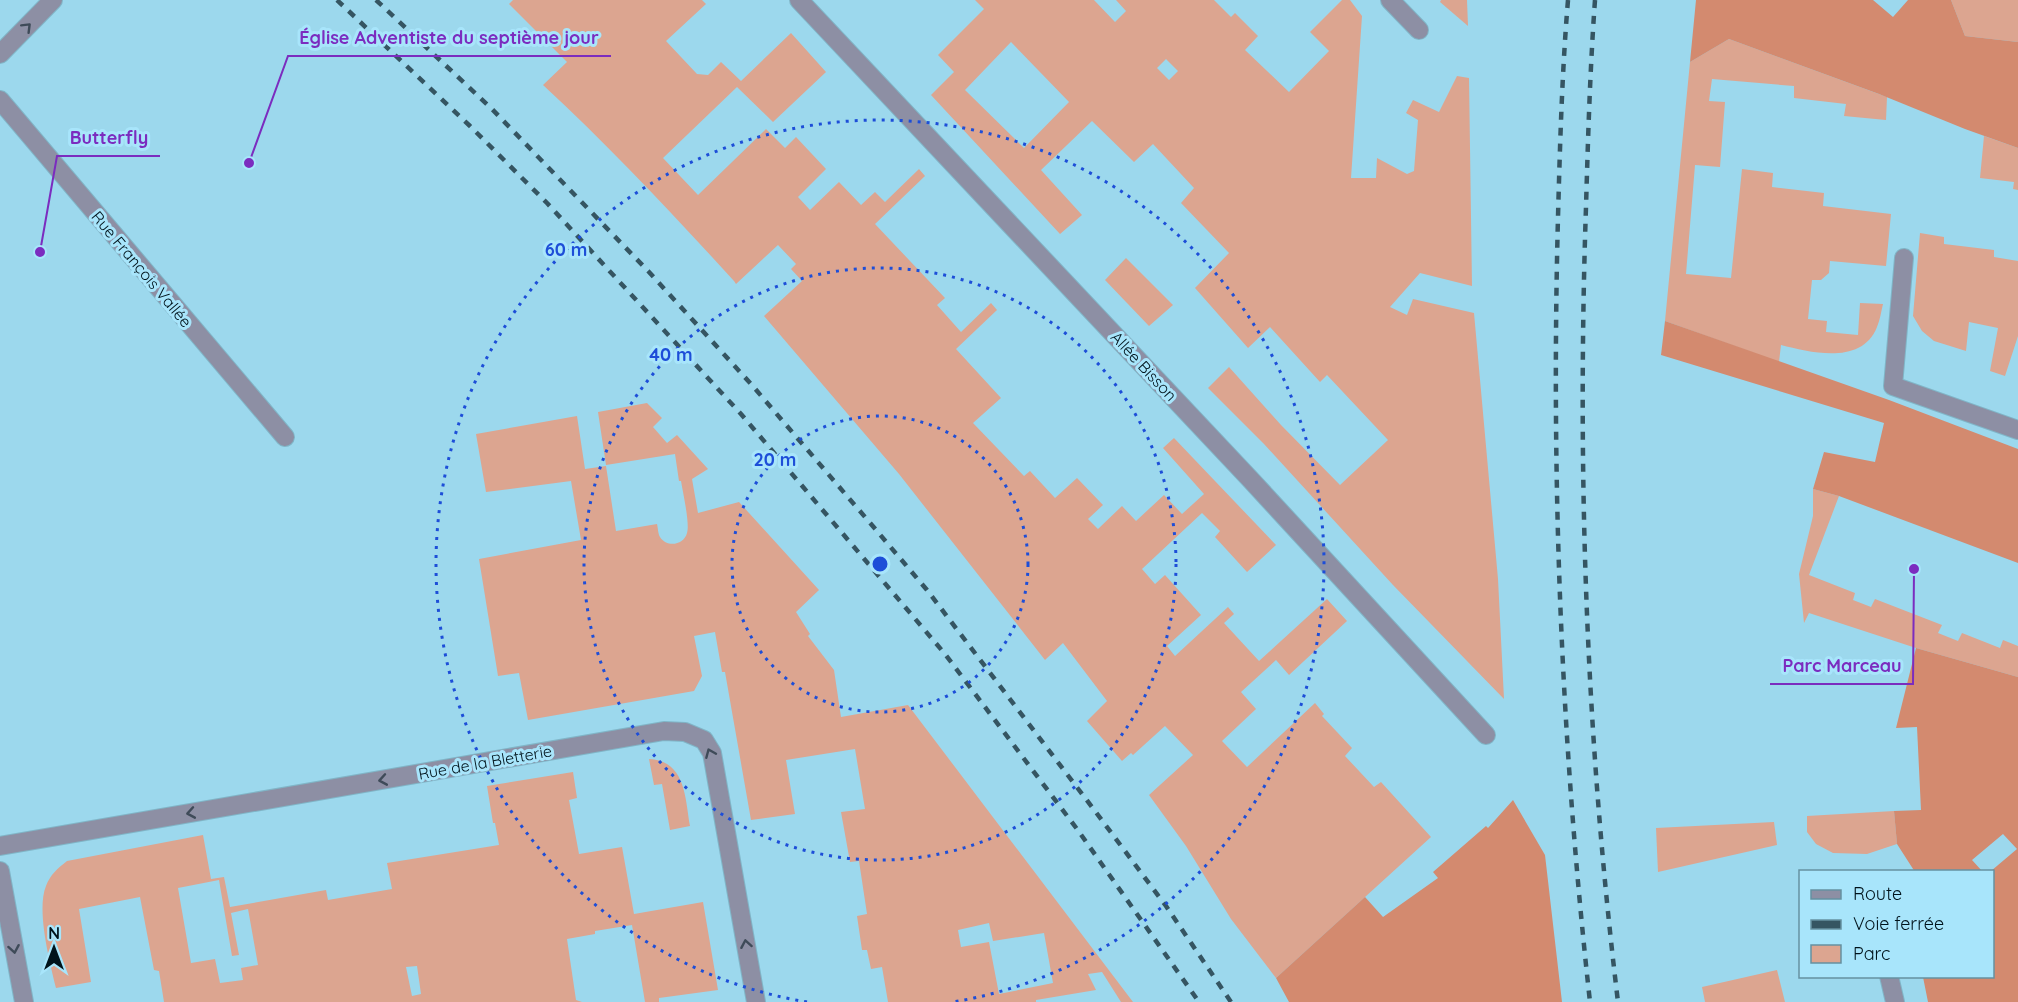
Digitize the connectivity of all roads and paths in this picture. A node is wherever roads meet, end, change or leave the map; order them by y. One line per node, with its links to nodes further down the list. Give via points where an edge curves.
1 (54, 0): 5 (street, one-way to 1)
2 (799, 0): 10 (street, Allée Bisson)
3 (1390, 0): 4 (street)
4 (1419, 30)
5 (0, 54)
6 (0, 100): 9 (street, Rue François Vallée)
7 (1904, 258): 8 (street, via 1893,386)
8 (2018, 430)
9 (285, 436)
10 (1486, 735)
11 (0, 846): 15 (street, Rue de la Bletterie, one-way to 11, via 712,753 704,740 685,732 664,731)
12 (0, 871): 14 (street, one-way to 14)
13 (1889, 978): 16 (street)
14 (24, 1002)
15 (756, 1002)
16 (1895, 1002)

